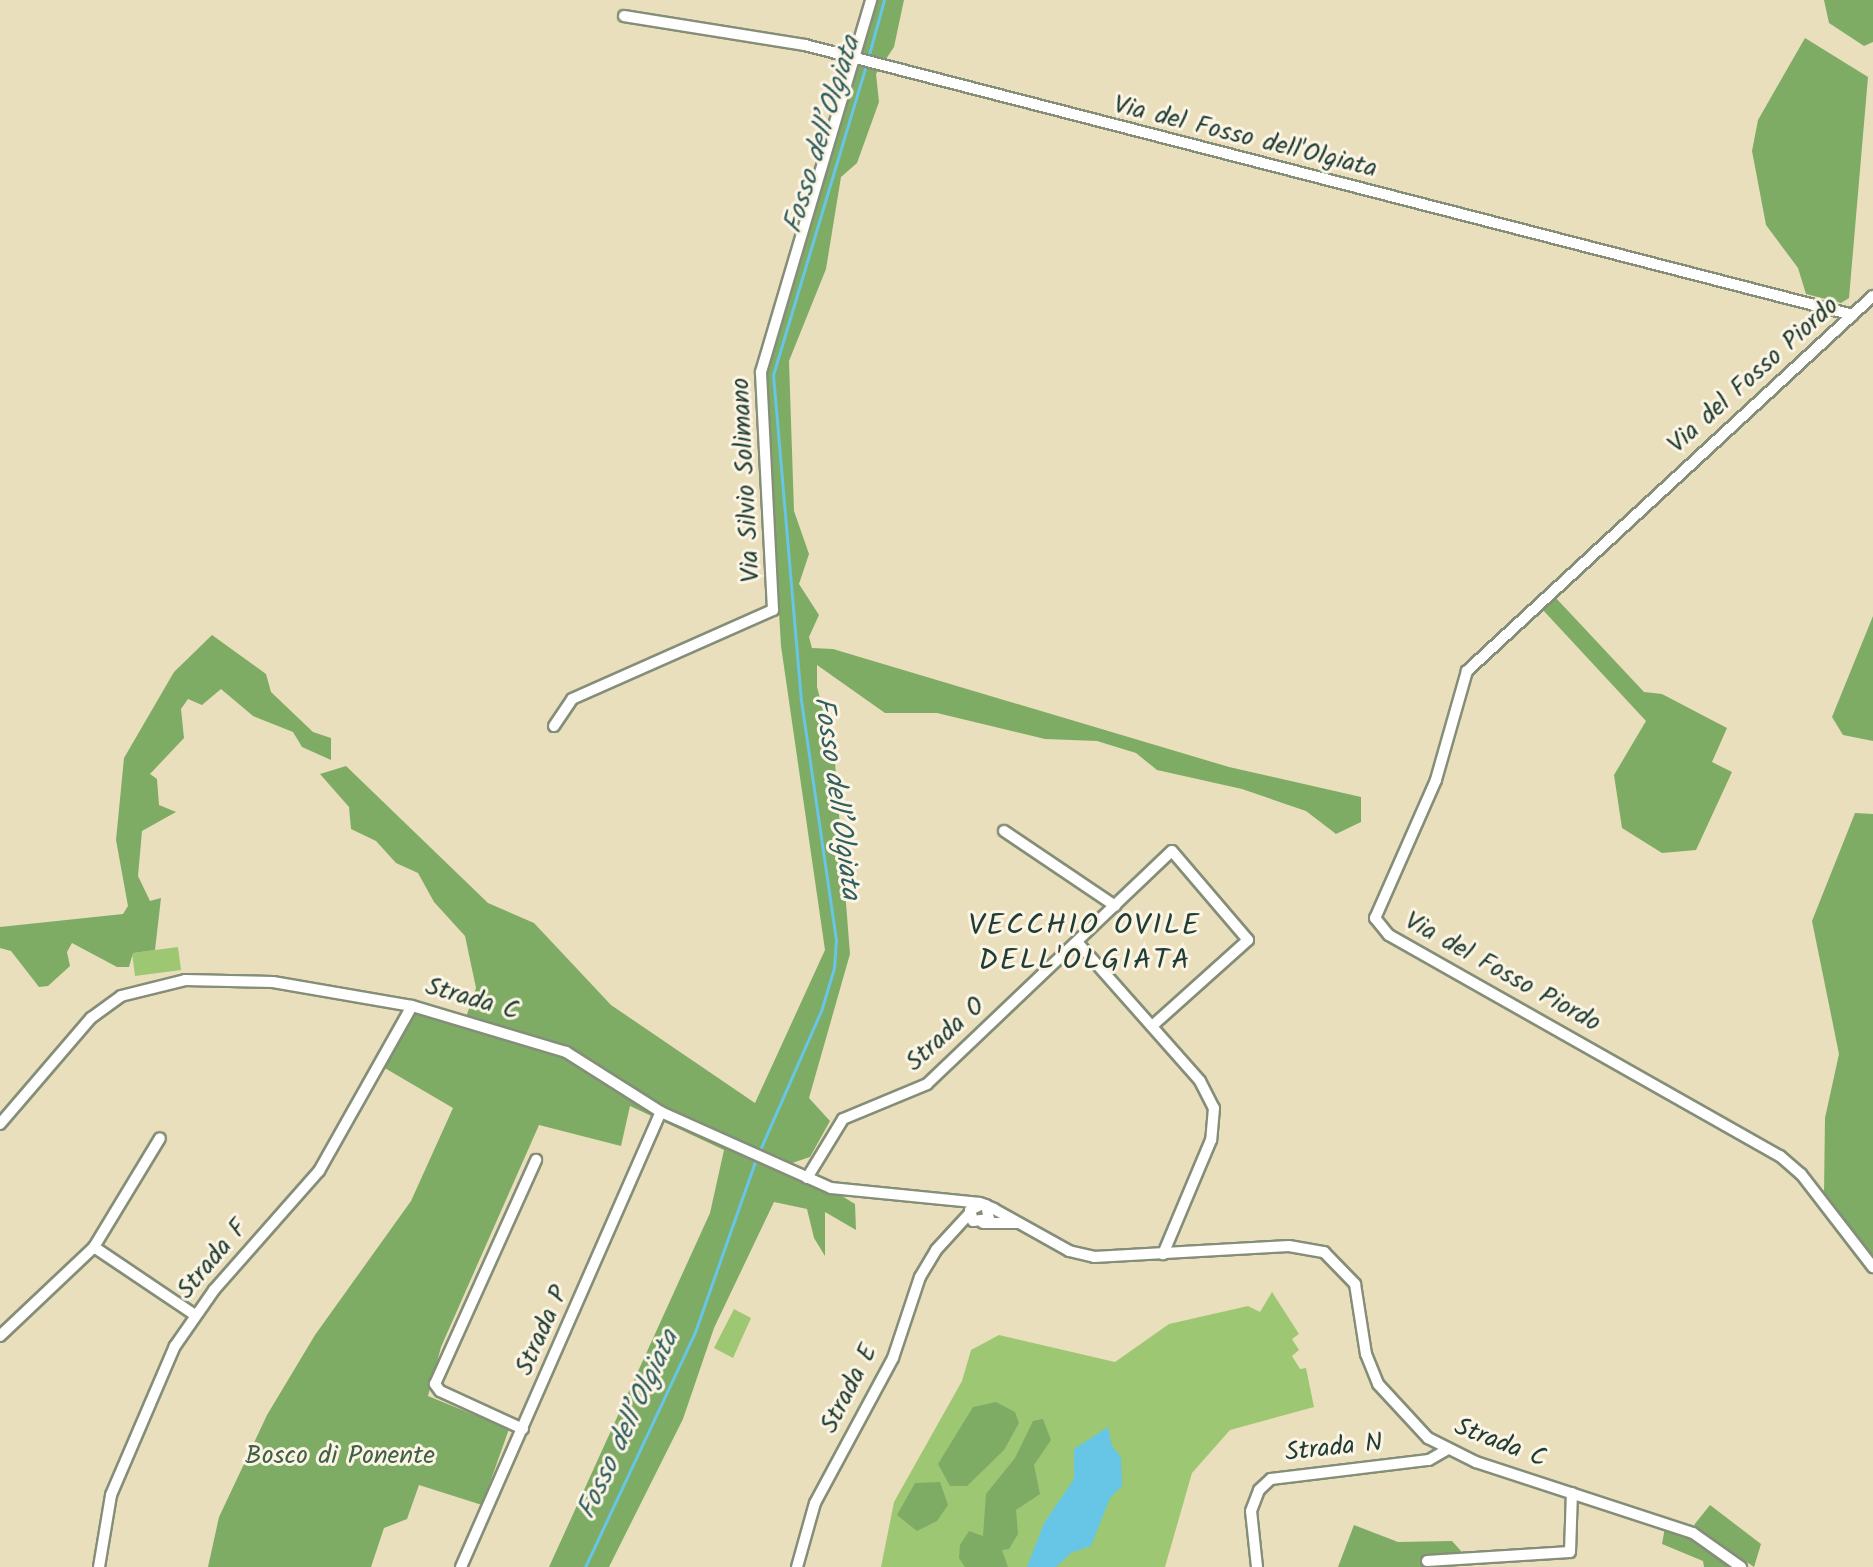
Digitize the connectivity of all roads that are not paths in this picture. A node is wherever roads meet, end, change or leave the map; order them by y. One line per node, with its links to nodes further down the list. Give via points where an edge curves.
1 (871, 0): 3 (street)
2 (624, 16): 3 (street, Via del Fosso dell'Olgiata)
3 (863, 61): 5 (street, Via del Fosso dell'Olgiata); 6 (street, Via Silvio Solimano, via 761,372 773,610 761,620 572,699)
4 (1873, 296): 5 (street, Via del Fosso Piordo)
5 (1853, 315): 23 (street, Via del Fosso Piordo, via 1467,671 1440,771 1375,918 1389,935 1774,1151 1801,1174)
6 (554, 726)
7 (1004, 831): 8 (street)
8 (1115, 906): 9 (street, Strada O); 11 (street, Strada O, via 1172,851 1248,940)
9 (1078, 943): 11 (street); 16 (street, Strada O, via 924,1087 848,1114)
10 (412, 1006): 12 (street, Strada C, via 576,1056); 13 (street, Strada C, via 237,979 140,988 91,1018); 24 (street, Strada F, via 324,1164)
11 (1152, 1026): 22 (street, via 1205,1089 1215,1115 1200,1170)
12 (661, 1112): 16 (street, Strada C); 26 (street, Strada P)
13 (0, 1124)
14 (160, 1138): 21 (street)
15 (536, 1160): 26 (street, via 435,1384)
16 (807, 1178): 17 (street, Strada C, via 851,1191 956,1198)
17 (976, 1208): 18 (street, Strada C); 19 (street); 19 (street, via 990,1216); 20 (street, Strada E)
18 (1019, 1223): 19 (street, Strada C); 22 (street, Strada C, via 1087,1256)
19 (982, 1224): 20 (street)
20 (950, 1236): 32 (street, Strada E, via 926,1266 893,1358 819,1494)
21 (94, 1247): 24 (street); 25 (street)
22 (1163, 1254): 27 (street, Strada C, via 1294,1246 1330,1256 1356,1288 1366,1354 1378,1384 1406,1419)
23 (1873, 1267)
24 (195, 1315): 30 (street, Strada F, via 158,1378 111,1495)
25 (0, 1336)
26 (523, 1429): 31 (street, Strada P)
27 (1446, 1450): 28 (street, Strada C); 33 (street, Strada N, via 1429,1460 1271,1479 1259,1490 1251,1511)
28 (1572, 1493): 29 (street, via 1570,1552); 34 (street, Strada C, via 1693,1533)
29 (1427, 1561)
30 (99, 1567)
31 (461, 1567)
32 (797, 1567)
33 (1257, 1567)
34 (1741, 1567)

